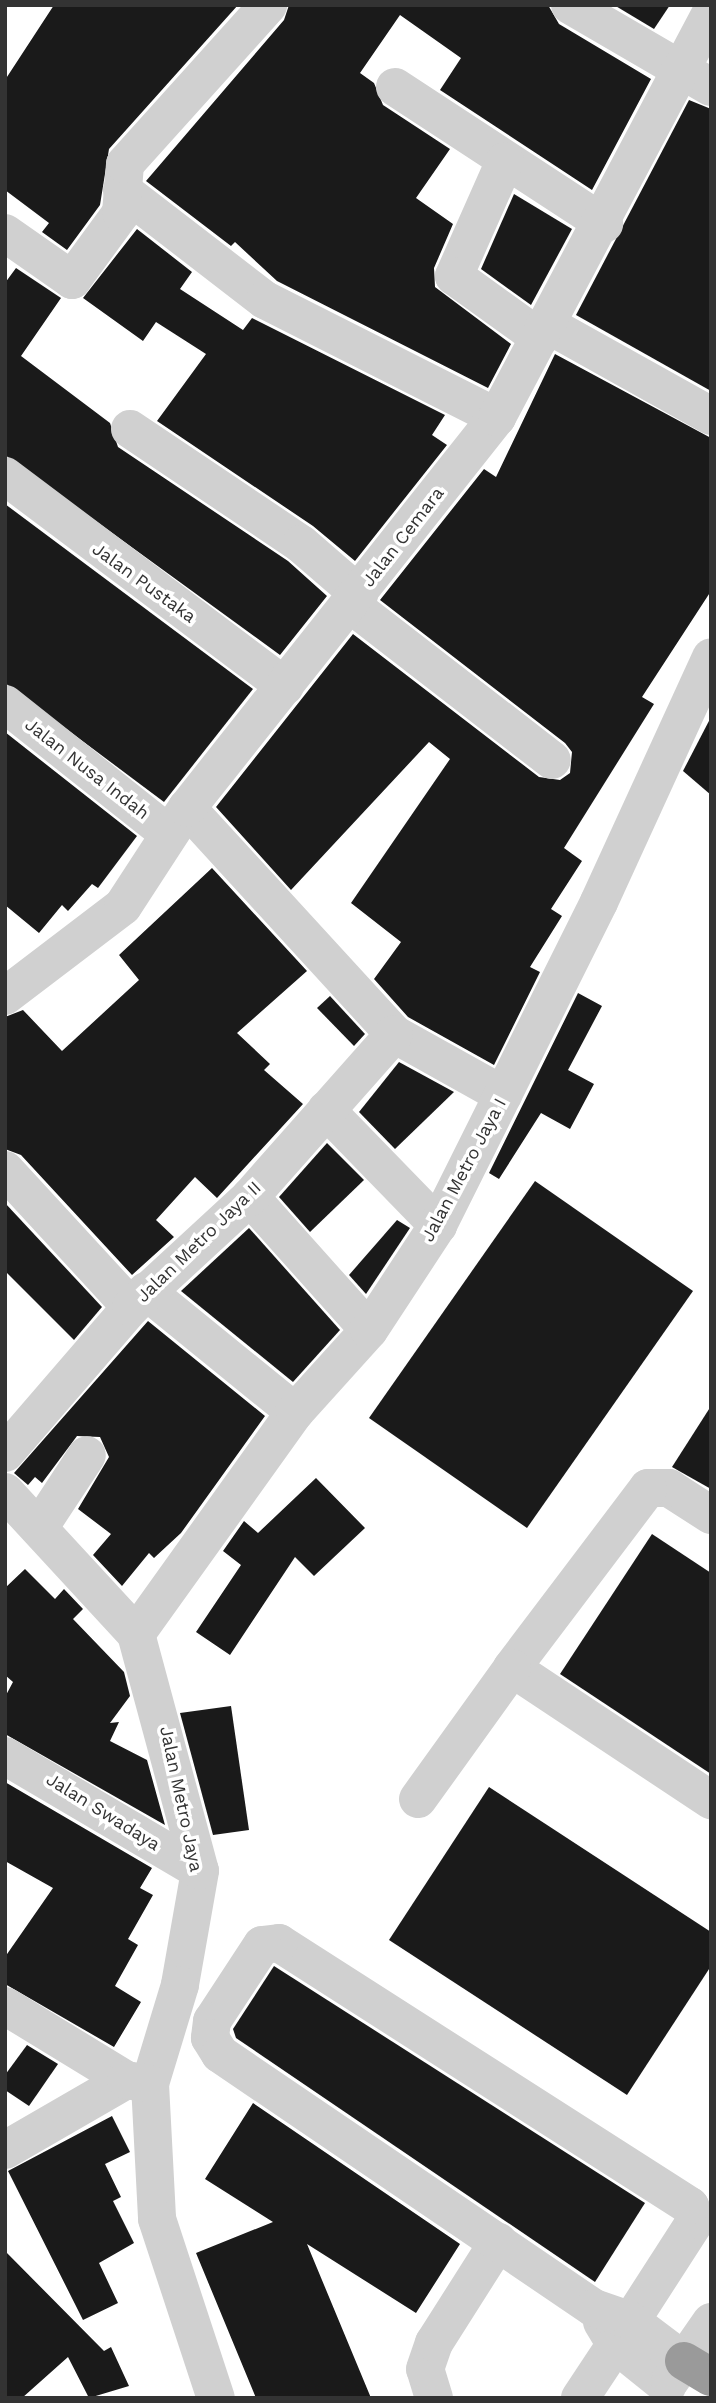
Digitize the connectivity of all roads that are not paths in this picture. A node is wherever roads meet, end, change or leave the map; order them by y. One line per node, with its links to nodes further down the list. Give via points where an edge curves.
1 (268, 5): 8 (street, via 125,164)
2 (570, 5): 4 (street)
3 (711, 12): 4 (street, Jalan Cemara)
4 (677, 71): 6 (street); 9 (street, Jalan Cemara)
5 (395, 87): 7 (street)
6 (711, 88)
7 (505, 162): 9 (street); 11 (street, via 454,276)
8 (122, 190): 10 (street, via 121,213 72,280); 13 (street, via 265,300)
9 (604, 225): 11 (street, Jalan Cemara)
10 (5, 233)
11 (545, 332): 12 (street); 13 (street, Jalan Cemara)
12 (711, 416)
13 (497, 417): 16 (street, Jalan Cemara)
14 (130, 429): 16 (street, via 300,544)
15 (5, 476): 18 (street, Jalan Pustaka)
16 (355, 599): 18 (street, Jalan Cemara); 20 (street)
17 (711, 657): 24 (street, Jalan Metro Jaya I)
18 (285, 686): 21 (street, Jalan Cemara)
19 (5, 704): 21 (street, Jalan Nusa Indah)
20 (552, 760)
21 (178, 821): 22 (street, Jalan Cemara, via 123,906); 23 (street, Jalan Nusa Indah)
22 (5, 996)
23 (394, 1034): 24 (street, Jalan Nusa Indah); 25 (street, Jalan Metro Jaya II)
24 (503, 1096): 28 (street, Jalan Metro Jaya I)
25 (326, 1110): 27 (street, Jalan Metro Jaya II); 28 (street)
26 (5, 1170): 29 (street)
27 (250, 1197): 29 (street, Jalan Metro Jaya II); 30 (street)
28 (438, 1225): 30 (street, Jalan Metro Jaya I)
29 (139, 1299): 31 (street); 32 (street, Jalan Metro Jaya II)
30 (369, 1330): 31 (street, Jalan Metro Jaya I)
31 (295, 1412): 37 (street, Jalan Metro Jaya I)
32 (5, 1453)
33 (88, 1455): 36 (street)
34 (5, 1492): 36 (street, Jalan Metro Jaya)
35 (711, 1515): 38 (street, via 669,1488 648,1489)
36 (39, 1528): 37 (street, Jalan Metro Jaya)
37 (136, 1634): 42 (street, Jalan Metro Jaya)
38 (512, 1668): 40 (street); 41 (street)
39 (5, 1756): 42 (street, Jalan Swadaya)
40 (418, 1799)
41 (711, 1800)
42 (200, 1871): 44 (street, Jalan Metro Jaya, via 180,1985)
43 (5, 2006): 44 (street)
44 (138, 2082): 45 (street); 50 (street, Jalan Metro Jaya, via 157,2219)
45 (5, 2150)
46 (498, 2242): 48 (street); 48 (street, via 220,2054 210,2038 212,2021 262,1945 279,1943 690,2206 696,2220); 51 (street, via 434,2343 425,2369)
47 (711, 2322): 49 (street)
48 (623, 2333): 49 (street); 52 (street)
49 (685, 2379)
50 (216, 2398)
51 (434, 2398)
52 (580, 2398)

